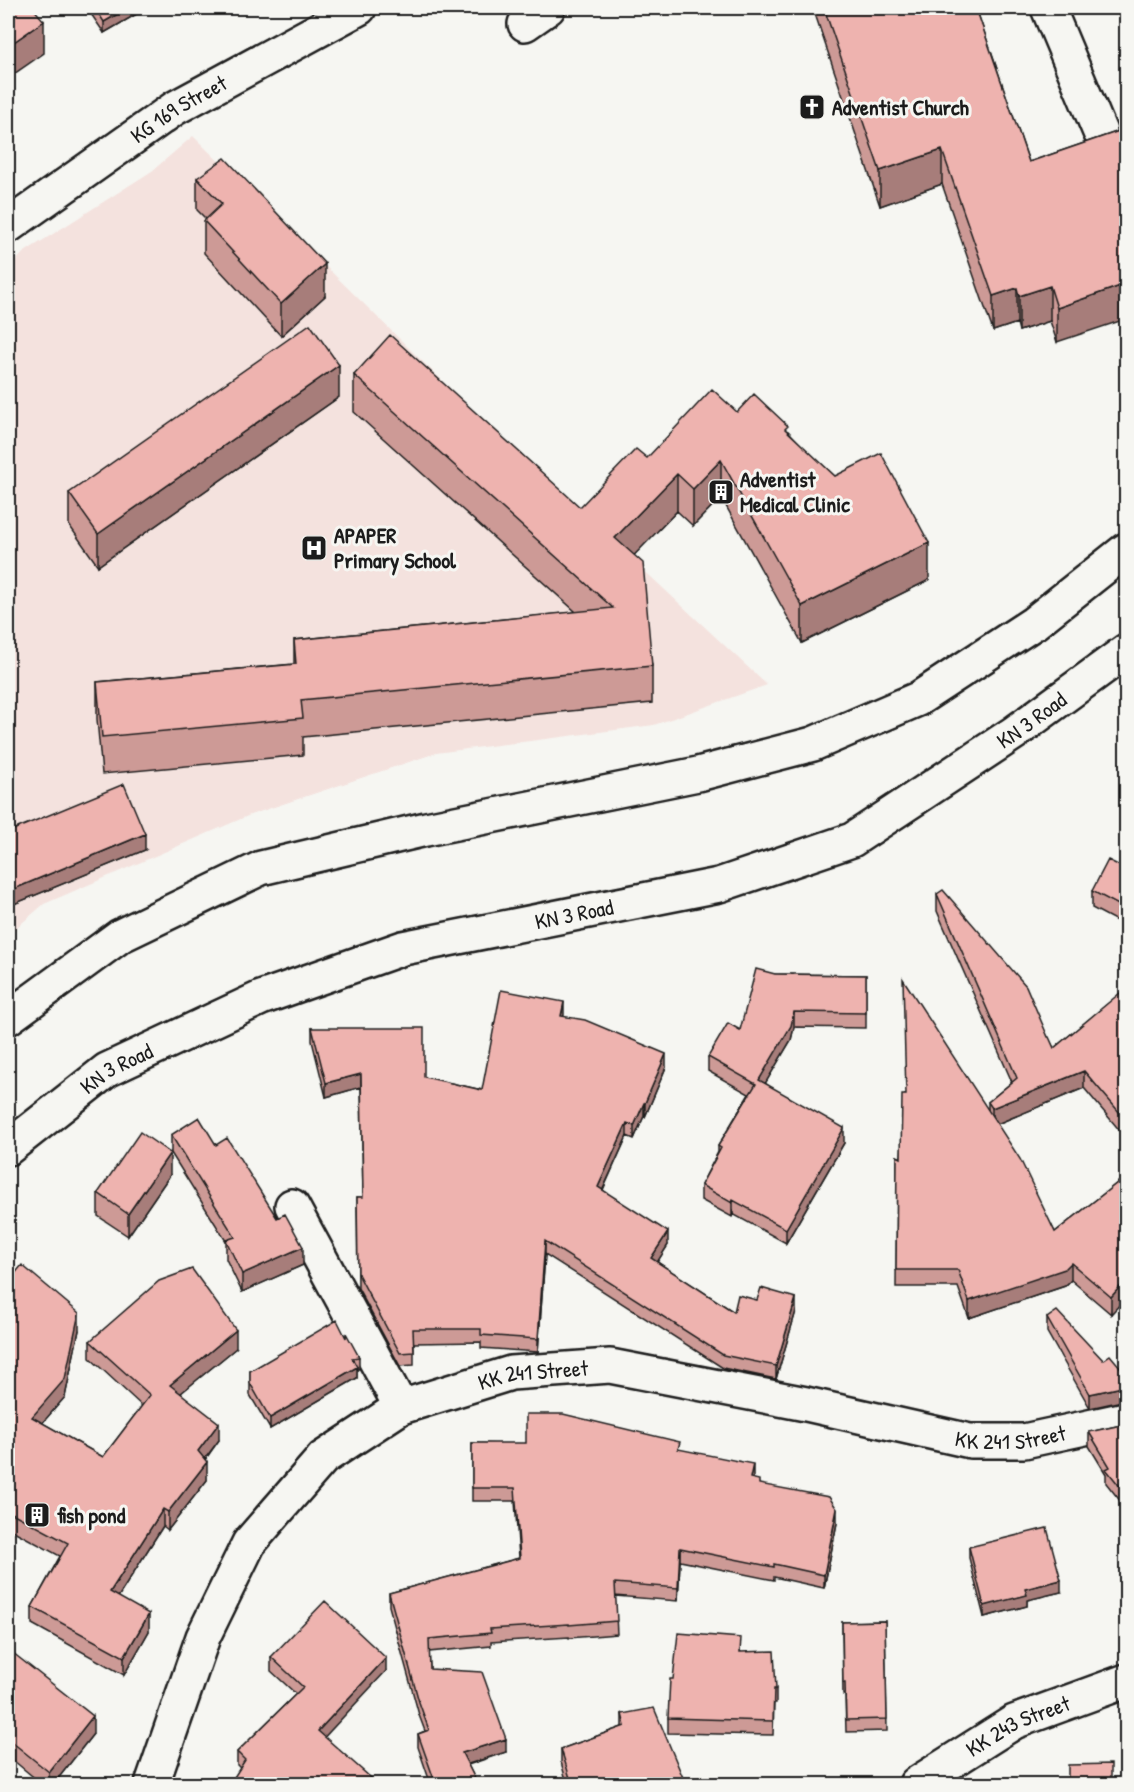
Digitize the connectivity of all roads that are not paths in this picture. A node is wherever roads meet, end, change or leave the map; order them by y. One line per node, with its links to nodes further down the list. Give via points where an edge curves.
1 (359, 8): 4 (main road, KG 169 Street, via 175,108)
2 (1048, 8): 3 (main road)
3 (1100, 132)
4 (8, 226)
5 (1126, 550): 7 (main road, via 1034,623 918,699 813,744 698,774 426,829 261,868 120,936)
6 (1126, 651): 8 (main road, KN 3 Road, via 1014,733 852,840 719,885 404,948 261,998 107,1070)
7 (8, 1018)
8 (8, 1148)
9 (292, 1206): 10 (main road)
10 (401, 1407): 11 (main road, KK 241 Street, via 511,1373 610,1366 970,1441 1023,1441); 13 (main road, KK 241 Street, via 323,1458 249,1543 203,1637)
11 (1126, 1419)
12 (1126, 1681): 14 (main road, KK 243 Street, via 1014,1722)
13 (152, 1785)
14 (916, 1785)

